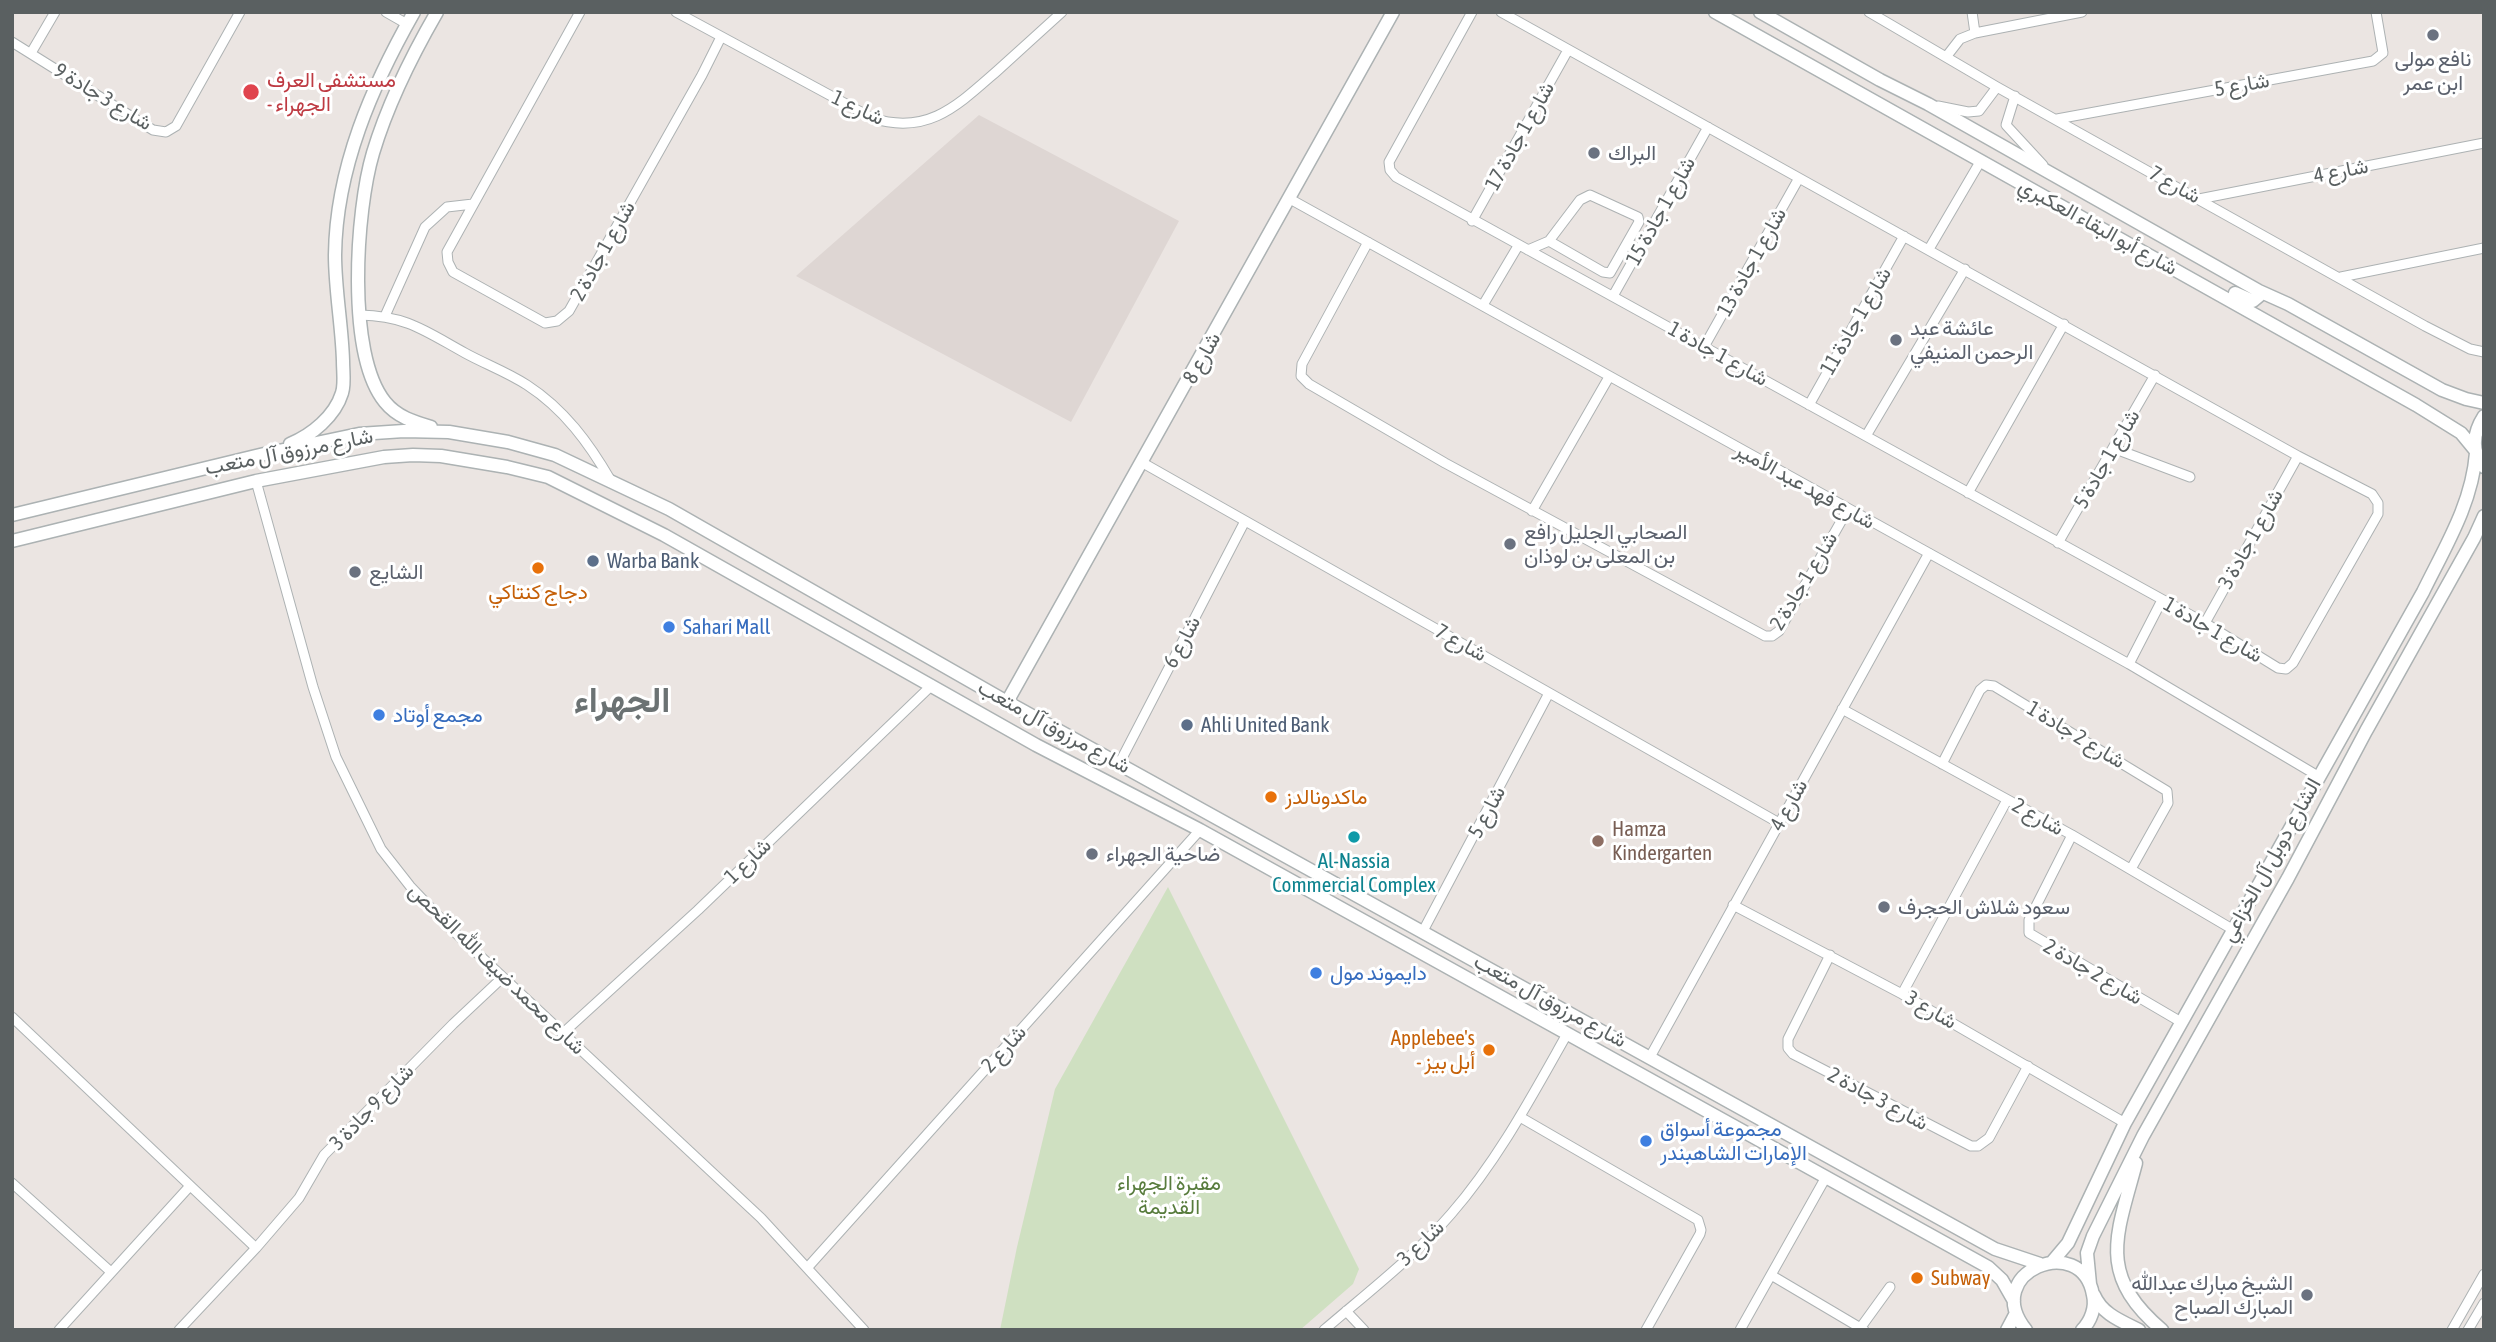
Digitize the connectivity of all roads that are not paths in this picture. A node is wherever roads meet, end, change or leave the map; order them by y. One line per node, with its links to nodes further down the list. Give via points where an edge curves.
1 (55, 12): 23 (street, شارع 3 جادة 9)
2 (240, 12): 23 (street, شارع 3 جادة 9, via 176,126 166,132 153,130)
3 (386, 12): 17 (street)
4 (437, 12): 52 (main road, via 390,103 373,154 358,251)
5 (580, 12): 37 (street, شارع 1 جادة 2)
6 (676, 12): 19 (street, شارع 1)
7 (1393, 12): 35 (main road, شارع 8)
8 (1472, 12): 38 (street, شارع 1 جادة 1, via 1388,166 1396,177)
9 (1501, 12): 22 (street, شارع 1 جادة 1)
10 (1715, 12): 20 (main road, شارع أبو البقاء العكبري)
11 (1760, 12): 25 (main road, شارع أبو البقاء العكبري)
12 (1869, 12): 24 (street, شارع 7)
13 (1972, 12): 18 (street)
14 (2081, 12): 18 (street)
15 (2376, 12): 29 (street, شارع 5, via 2383,53 2373,61)
16 (1060, 13): 19 (street, شارع 1, via 959,104 933,119 911,124 872,118)
17 (410, 18): 57 (main road, via 367,106 339,202 335,256)
18 (1976, 33): 24 (street, via 1961,39)
19 (721, 37): 37 (street, شارع 1 جادة 2, via 562,319 545,323 453,272 449,246)
20 (1767, 42): 25 (main road, via 1769,33 1777,31 1861,75); 32 (main road, شارع أبو البقاء العكبري)
21 (12, 43): 23 (street)
22 (1568, 50): 30 (street, شارع 1 جادة 1); 38 (street, شارع 1 جادة 17)
23 (31, 53)
24 (1946, 57): 26 (street, شارع 7)
25 (1881, 80): 28 (main road, شارع أبو البقاء العكبري)
26 (1997, 87): 27 (street, شارع 7); 28 (street, via 1979,111)
27 (2015, 96): 29 (street, شارع 7); 33 (street, via 2006,125)
28 (1928, 104): 33 (main road, شارع أبو البقاء العكبري)
29 (2057, 119): 36 (street, شارع 7)
30 (1708, 127): 34 (street, شارع 1 جادة 1); 50 (street, شارع 1 جادة 15)
31 (2484, 143): 36 (street, شارع 4)
32 (1980, 162): 44 (street); 45 (main road, شارع أبو البقاء العكبري)
33 (2052, 173): 49 (main road, شارع أبو البقاء العكبري)
34 (1799, 178): 39 (street, شارع 1 جادة 1); 56 (street, شارع 1 جادة 13)
35 (1290, 199): 40 (street, شارع فهد عبد الأمير); 70 (main road, شارع 8)
36 (2199, 199): 48 (street, شارع 7)
37 (473, 204): 53 (street, via 446,207 425,227)
38 (1472, 221): 42 (street, شارع 1 جادة 1)
39 (1904, 236): 44 (street, شارع 1 جادة 1); 62 (street, شارع 1 جادة 11)
40 (1368, 242): 51 (street, شارع فهد عبد الأمير); 77 (street, شارع 1 جادة 2, via 1302,364 1301,376)
41 (1549, 242): 41 (street, via 1580,200 1590,195 1629,212 1639,222 1610,273); 46 (street)
42 (1518, 246): 46 (street, شارع 1 جادة 1); 51 (street)
43 (2484, 248): 48 (street)
44 (1929, 249): 47 (street, شارع 1 جادة 1)
45 (2137, 249): 49 (main road, via 2154,249 2248,300 2256,299); 67 (main road, شارع أبو البقاء العكبري, via 2416,405 2460,433)
46 (1528, 250): 50 (street, شارع 1 جادة 1)
47 (1965, 269): 54 (street, شارع 1 جادة 1); 65 (street)
48 (2341, 277): 58 (street, شارع 7, via 2425,326)
49 (2259, 291): 61 (main road, شارع أبو البقاء العكبري, via 2442,390)
50 (1614, 296): 56 (street, شارع 1 جادة 1)
51 (1483, 305): 60 (street, شارع فهد عبد الأمير)
52 (360, 315): 53 (street); 55 (main road)
53 (385, 316): 74 (street, via 412,324 526,385 558,408 593,450)
54 (2064, 324): 59 (street, شارع 1 جادة 1); 75 (street)
55 (364, 344): 57 (main road, via 357,352); 64 (main road, via 370,372 386,404 412,421)
56 (1704, 345): 62 (street, شارع 1 جادة 1)
57 (342, 347): 68 (main road, via 344,390 332,414 294,443)
58 (2484, 352)
59 (2155, 375): 66 (street, شارع 1 جادة 5); 69 (street, شارع 1 جادة 1)
60 (1608, 377): 76 (street, شارع فهد عبد الأمير); 77 (street)
61 (2484, 403)
62 (1808, 405): 65 (street, شارع 1 جادة 1)
63 (2484, 416): 67 (main road, الشارع دوبل آل الخزاعي, via 2477,427)
64 (449, 432): 68 (main road, شارع مرزوق آل متعب, via 359,434); 74 (main road, شارع مرزوق آل متعب, via 555,455)
65 (1866, 436): 75 (street, شارع 1 جادة 1)
66 (2113, 448): 72 (street); 82 (street, شارع 1 جادة 5)
67 (2475, 452): 71 (main road, شارع أبو البقاء العكبري); 93 (main road, الشارع دوبل آل الخزاعي, via 2472,484 2458,521)
68 (264, 454): 78 (main road, شارع مرزوق آل متعب)
69 (2298, 456): 85 (street, شارع 1 جادة 3); 85 (street, شارع 1 جادة 1, via 2372,495 2378,514 2291,667 2277,668)
70 (1143, 463): 80 (street, شارع 7); 89 (main road, شارع 8)
71 (2484, 467)
72 (2190, 477)
73 (256, 481): 81 (main road, شارع مرزوق آل متعب); 87 (main road, شارع مرزوق آل متعب, via 413,454 548,477 664,535); 111 (street, شارع محمد ضيف الله القحص, via 313,687 336,757 359,806 382,849 410,886)
74 (611, 481): 89 (main road, شارع مرزوق آل متعب)
75 (1968, 493): 82 (street, شارع 1 جادة 1)
76 (1847, 509): 77 (street, شارع 1 جادة 2, via 1779,631 1769,637); 83 (street, شارع فهد عبد الأمير)
77 (1532, 511)
78 (12, 515)
79 (2484, 516): 99 (main road, الشارع دوبل آل الخزاعي)
80 (1245, 521): 88 (street, شارع 7); 91 (street, شارع 6)
81 (12, 541)
82 (2058, 543): 84 (street, شارع 1 جادة 1)
83 (1929, 553): 86 (street, شارع فهد عبد الأمير); 90 (street, شارع 4)
84 (2162, 600): 85 (street, شارع 1 جادة 1); 86 (street)
85 (2205, 623)
86 (2129, 664): 93 (street, شارع فهد عبد الأمير)
87 (932, 685): 96 (main road, شارع مرزوق آل متعب); 115 (street, شارع 1)
88 (1549, 693): 95 (street, شارع 7); 109 (street, شارع 5)
89 (1007, 702): 91 (main road, شارع مرزوق آل متعب)
90 (1842, 709): 92 (street, شارع 2); 95 (street, شارع 4)
91 (1119, 764): 100 (main road, شارع مرزوق آل متعب)
92 (1942, 764): 94 (street, شارع 2); 102 (street, شارع 2 جادة 1, via 1980,690 1994,686 2167,791 2168,803)
93 (2318, 776): 98 (main road, الشارع دوبل آل الخزاعي)
94 (2007, 800): 97 (street, شارع 2); 112 (street)
95 (1779, 824): 107 (street, شارع 4)
96 (1200, 830): 105 (main road, شارع مرزوق آل متعب); 131 (street, شارع 2)
97 (2072, 835): 102 (street, شارع 2); 114 (street, شارع 2 جادة 2, via 2029,920 2029,933)
98 (2283, 839): 99 (main road, via 2288,849); 101 (main road, الشارع دوبل آل الخزاعي)
99 (2304, 850): 103 (main road, الشارع دوبل آل الخزاعي)
100 (1302, 863): 104 (main road, شارع مرزوق آل متعب); 105 (main road, via 1299,876)
101 (2267, 866): 103 (main road, via 2283,866); 108 (main road, الشارع دوبل آل الخزاعي)
102 (2131, 869): 108 (street, شارع 2)
103 (2288, 878): 125 (main road, الشارع دوبل آل الخزاعي)
104 (1330, 879): 106 (main road, via 1318,886); 109 (main road, شارع مرزوق آل متعب)
105 (1291, 880): 106 (main road, شارع مرزوق آل متعب)
106 (1318, 895): 116 (main road, شارع مرزوق آل متعب)
107 (1733, 905): 110 (street, شارع 3); 117 (street, شارع 4)
108 (2232, 929): 114 (main road, الشارع دوبل آل الخزاعي)
109 (1423, 931): 117 (main road, شارع مرزوق آل متعب)
110 (1830, 955): 112 (street, شارع 3); 118 (street, شارع 3 جادة 2, via 1788,1039 1793,1054 1971,1146 1989,1138)
111 (502, 978): 115 (street, شارع محمد ضيف الله القحص); 129 (street, شارع 9 جادة 3, via 324,1155 299,1198)
112 (1902, 994): 118 (street, شارع 3)
113 (12, 1017): 128 (street)
114 (2181, 1022): 124 (main road, الشارع دوبل آل الخزاعي)
115 (562, 1034): 131 (street, شارع محمد ضيف الله القحص)
116 (1567, 1034): 121 (main road, شارع مرزوق آل متعب); 123 (street, شارع 3)
117 (1650, 1057): 119 (main road, شارع مرزوق آل متعب)
118 (2028, 1066): 124 (street, شارع 3)
119 (1678, 1072): 120 (main road, شارع مرزوق آل متعب); 121 (main road, via 1676,1086)
120 (1707, 1088): 122 (main road, via 1699,1092); 130 (main road, شارع مرزوق آل متعب, via 1995,1249)
121 (1667, 1089): 122 (main road, شارع مرزوق آل متعب)
122 (1695, 1105): 126 (main road, شارع مرزوق آل متعب)
123 (1520, 1117): 139 (street, شارع 3, via 1451,1215); 146 (street, via 1698,1220 1700,1234)
124 (2125, 1124): 130 (main road, الشارع دوبل آل الخزاعي, via 2068,1243)
125 (2143, 1136): 136 (main road, الشارع دوبل آل الخزاعي, via 2087,1253); 152 (main road, via 2118,1232 2117,1256 2126,1290)
126 (1826, 1177): 134 (street); 138 (main road, شارع مرزوق آل متعب, via 1988,1267 2002,1280)
127 (12, 1183): 132 (street)
128 (189, 1186): 129 (street); 132 (street)
129 (256, 1248): 142 (street, شارع 9 جادة 3)
130 (2046, 1263): 136 (main road, شارع مرزوق آل متعب, via 2070,1265 2085,1276); 138 (main road, الشارع دوبل آل الخزاعي, via 2032,1269 2019,1283)
131 (808, 1267): 143 (street, شارع محمد ضيف الله القحص)
132 (111, 1272): 141 (street)
133 (2484, 1274): 153 (street)
134 (1771, 1275): 140 (street); 147 (street)
135 (1890, 1287): 140 (street)
136 (2092, 1289): 150 (main road, الشارع دوبل آل الخزاعي, via 2091,1315); 151 (main road, via 2102,1309)
137 (2484, 1303): 154 (street)
138 (2015, 1307): 148 (main road, الشارع دوبل آل الخزاعي); 149 (main road, شارع مرزوق آل متعب)
139 (1346, 1311): 144 (street, شارع 3); 145 (street)
140 (1863, 1328)
141 (59, 1330)
142 (179, 1330)
143 (864, 1330)
144 (1324, 1330)
145 (1364, 1330)
146 (1646, 1330)
147 (1740, 1330)
148 (2007, 1330)
149 (2026, 1330)
150 (2082, 1330)
151 (2139, 1330)
152 (2162, 1330)
153 (2452, 1330)
154 (2468, 1330)

